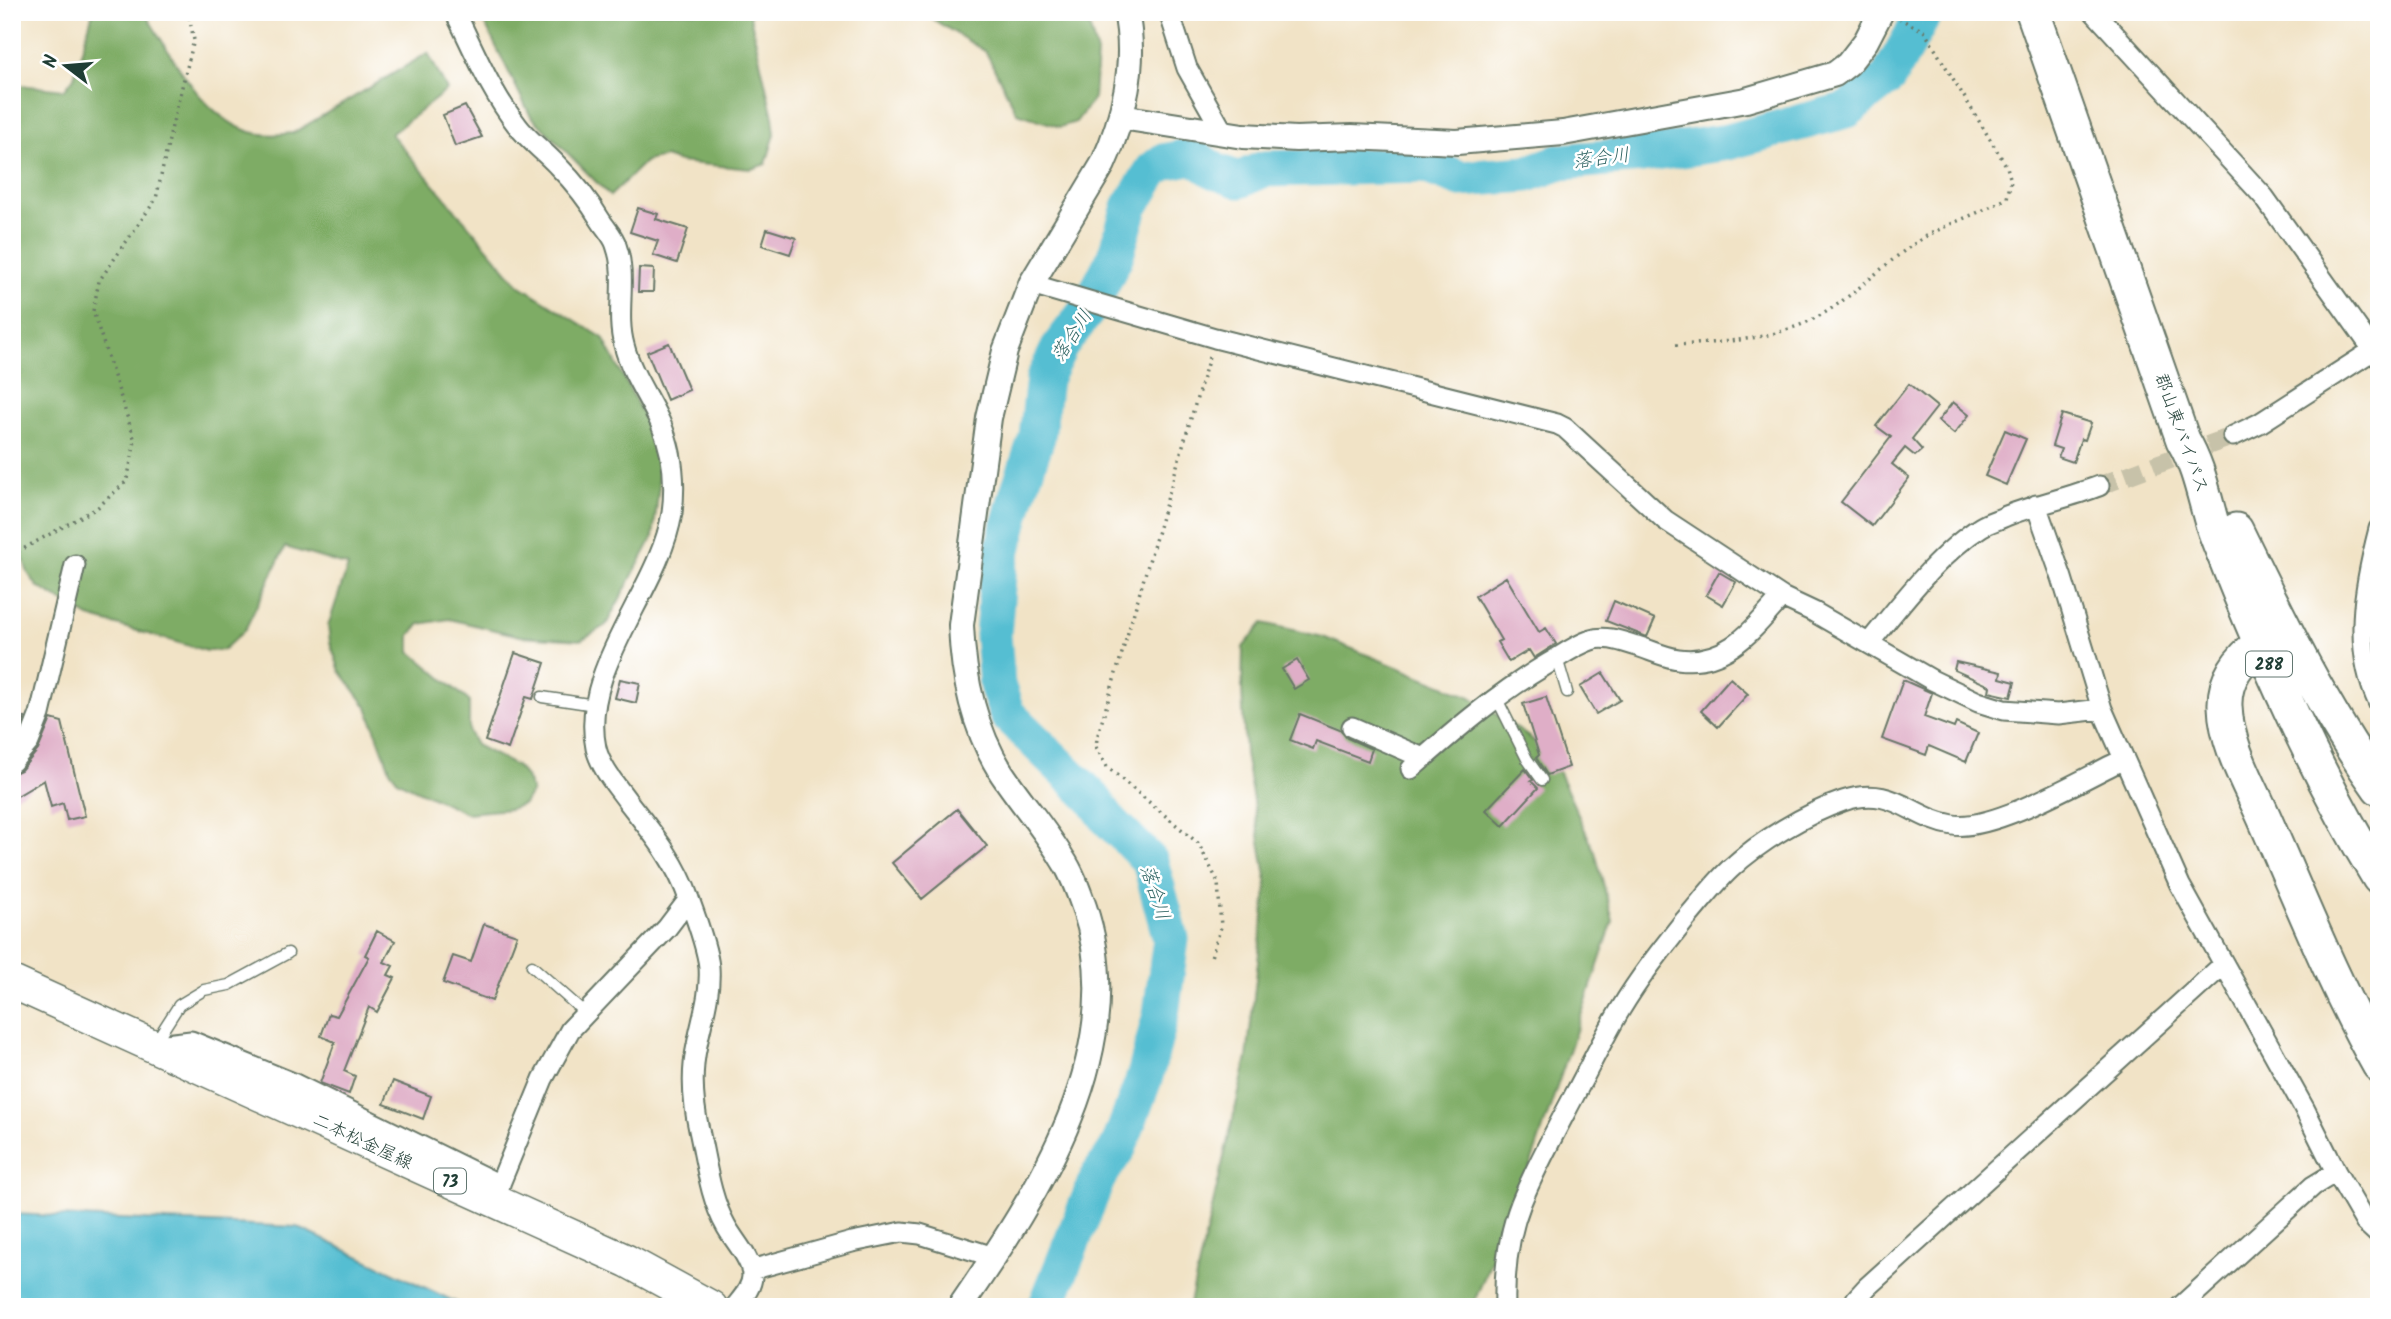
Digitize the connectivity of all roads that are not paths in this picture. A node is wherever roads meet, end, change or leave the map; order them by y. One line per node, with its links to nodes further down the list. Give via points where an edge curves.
1 (455, 12): 25 (street, via 489,82 517,126 560,168 616,245 623,343 661,424 672,460 672,513 664,544 618,639)
2 (1126, 12): 7 (street, via 1129,75)
3 (1169, 12): 8 (street, via 1187,68)
4 (1881, 12): 8 (street, via 1867,41 1835,74 1746,100 1563,133 1457,142 1297,139)
5 (2033, 12): 12 (highway, 郡山東バイパス / 288)
6 (2094, 12): 10 (street, via 2264,197)
7 (1121, 117): 8 (street); 9 (street, via 1103,164)
8 (1223, 132)
9 (1031, 284): 17 (street, via 1215,338 1557,424 1665,520); 44 (street, via 1005,351 989,418 961,625 962,654 968,697 979,727 1001,771 1065,862 1078,890 1097,956 1098,992 1090,1061 1079,1096 1048,1163)
10 (2376, 355): 11 (street)
11 (2233, 436)
12 (2189, 451): 19 (highway, 郡山東バイパス / 288); 31 (highway)
13 (2099, 486): 14 (street)
14 (2036, 505): 18 (street, via 1982,526 1908,596); 26 (street)
15 (2379, 529): 24 (street, via 2361,621 2363,650)
16 (75, 565): 29 (street, via 40,714 29,742)
17 (1782, 597): 18 (street); 20 (street, via 1743,640 1711,656 1675,659 1609,638 1592,639)
18 (1869, 643): 26 (street, via 1932,680 2004,710 2059,714)
19 (2260, 644): 32 (highway, 郡山東バイパス / 288); 40 (highway, via 2238,663 2229,683 2225,706 2232,740 2337,983)
20 (1557, 658): 21 (lane); 23 (street)
21 (1567, 692)
22 (541, 697): 25 (lane)
23 (1496, 697): 27 (street, via 1417,764); 30 (lane)
24 (2379, 704)
25 (595, 705): 33 (street, via 596,749 608,774 677,867)
26 (2102, 709): 28 (street)
27 (1352, 727)
28 (2124, 759): 35 (street, via 2180,885); 49 (street, via 1983,823 1954,825 1902,803 1865,795 1788,827 1730,869 1654,959 1620,1010 1545,1151 1521,1204 1506,1257)
29 (12, 762)
30 (1542, 780)
31 (2379, 788)
32 (2379, 878)
33 (690, 900): 38 (street); 45 (street, via 709,967 705,1014 696,1047 694,1106 716,1203)
34 (288, 953): 39 (lane, via 179,1005)
35 (2224, 964): 41 (street); 50 (street, via 1867,1287)
36 (533, 966): 38 (lane)
37 (12, 982): 39 (main road, 二本松金屋線 / 73)
38 (585, 1013): 42 (street, via 570,1030 543,1079)
39 (153, 1045): 42 (main road, 二本松金屋線 / 73)
40 (2379, 1065)
41 (2336, 1172): 43 (street, via 2365,1222); 51 (street, via 2313,1186)
42 (497, 1193): 46 (main road, 二本松金屋線 / 73)
43 (2379, 1235)
44 (994, 1257): 45 (street, via 902,1232); 48 (street)
45 (751, 1270): 47 (street, via 752,1280)
46 (711, 1307)
47 (735, 1307)
48 (960, 1307)
49 (1505, 1307)
50 (1855, 1307)
51 (2180, 1307)

